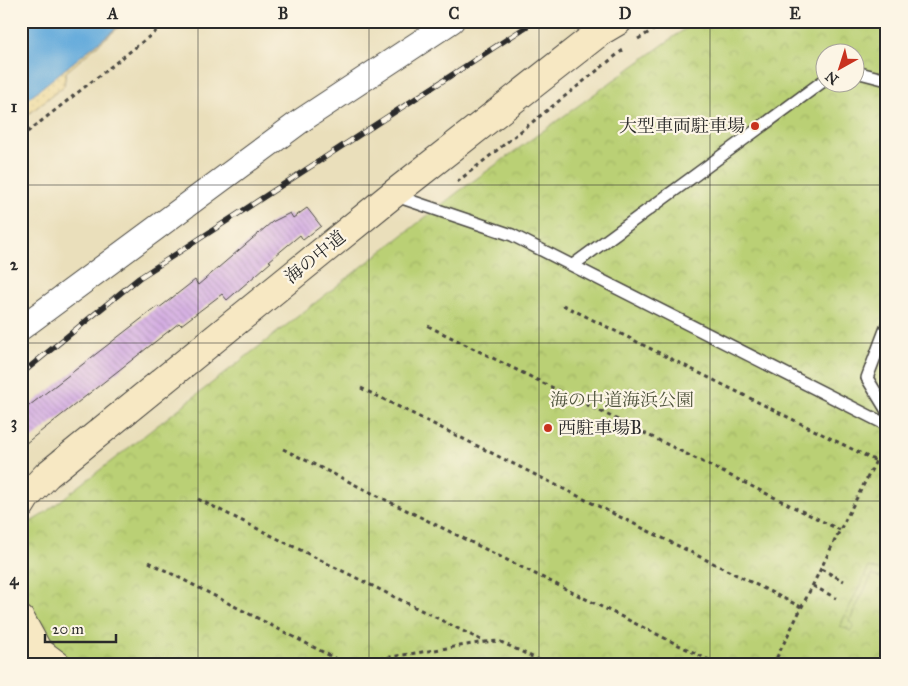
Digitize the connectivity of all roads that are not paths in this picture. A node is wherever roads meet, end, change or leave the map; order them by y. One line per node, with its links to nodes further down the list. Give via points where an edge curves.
1 (452, 21): 9 (street, via 302,120)
2 (627, 31): 6 (street, 海の中道, via 601,31)
3 (866, 75): 4 (lane)
4 (887, 80)
5 (816, 86): 7 (lane)
6 (392, 195): 7 (lane, via 512,235); 12 (street, 海の中道, via 47,475)
7 (573, 265): 11 (lane)
8 (887, 325): 10 (lane, via 867,378)
9 (21, 328)
10 (887, 411)
11 (887, 425)
12 (21, 505)
13 (21, 620): 14 (street, via 38,651)
14 (57, 665)

